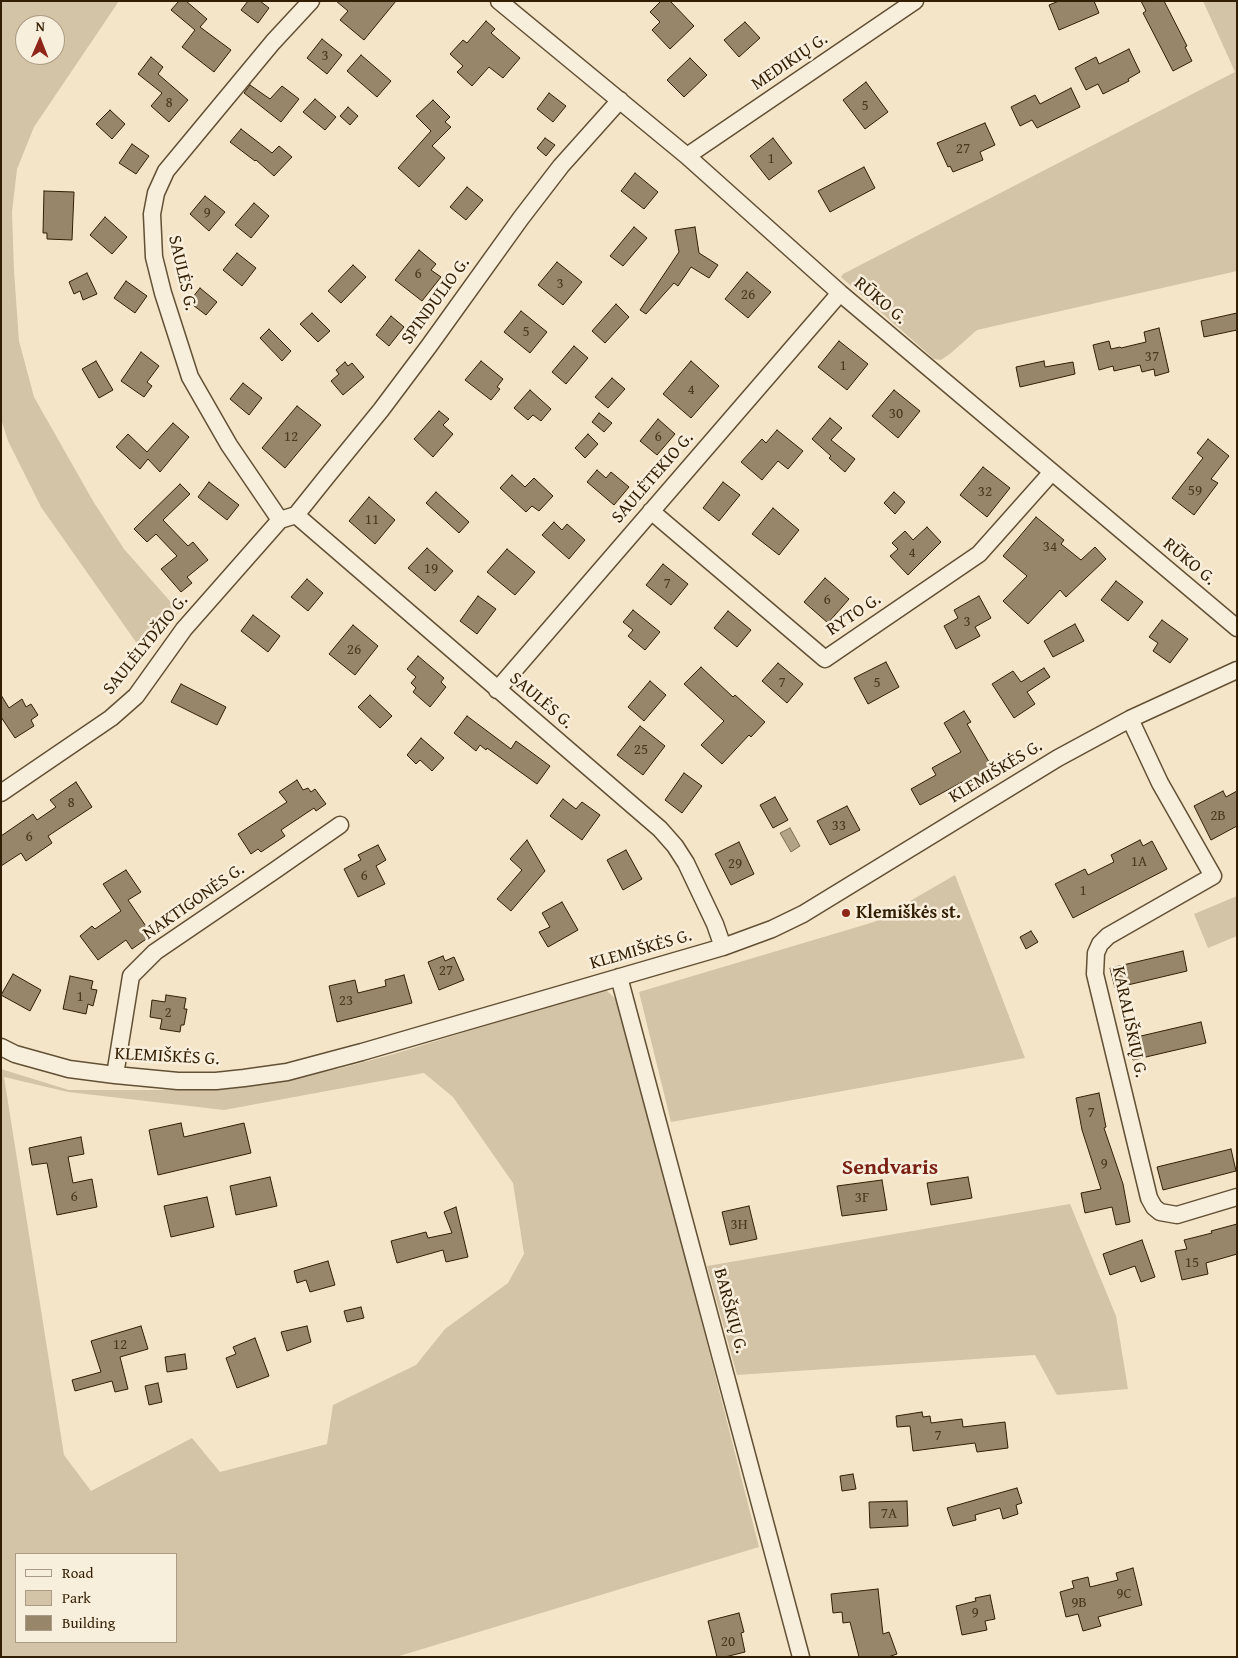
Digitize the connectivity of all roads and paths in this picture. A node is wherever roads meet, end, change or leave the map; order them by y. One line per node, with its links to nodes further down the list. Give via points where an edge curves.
1 (310, 1): 9 (street, SAULĖS G., via 166,171 156,193 152,214 154,257 190,377 229,445)
2 (499, 1): 4 (street, RŪKO G.)
3 (915, 1): 5 (street, MEDIKIŲ G.)
4 (620, 100): 5 (street, RŪKO G.); 9 (street, SPINDULIO G., via 521,218 381,410)
5 (687, 156): 6 (street, RŪKO G.)
6 (840, 293): 7 (street, RŪKO G.); 8 (street, SAULĖTEKIO G.)
7 (1052, 472): 8 (street, RYTO G., via 979,554 825,659); 10 (street, RŪKO G.)
8 (651, 511): 12 (street, SAULĖTEKIO G.)
9 (288, 517): 12 (street, SAULĖS G.); 14 (street, SAULĖLYDŽIO G., via 184,629 136,696 111,718)
10 (1237, 628)
11 (1237, 670): 13 (street, KLEMIŠKĖS G.)
12 (497, 690): 16 (street, SAULĖS G., via 660,829 675,846 703,897)
13 (1130, 719): 16 (street, KLEMIŠKĖS G., via 992,797 803,914); 20 (street, KARALIŠKIŲ G., via 1160,783 1213,876 1108,936 1096,953 1095,974 1149,1198 1154,1207 1168,1215 1177,1215)
14 (1, 793)
15 (340, 824): 19 (street, NAKTIGONĖS G., via 155,952 131,976)
16 (723, 947): 17 (street, KLEMIŠKĖS G.)
17 (620, 977): 19 (street, KLEMIŠKĖS G., via 287,1072 216,1081); 21 (street, BARŠKIŲ G.)
18 (1, 1047): 19 (street, KLEMIŠKĖS G., via 69,1069)
19 (115, 1075)
20 (1237, 1197)
21 (801, 1657)

